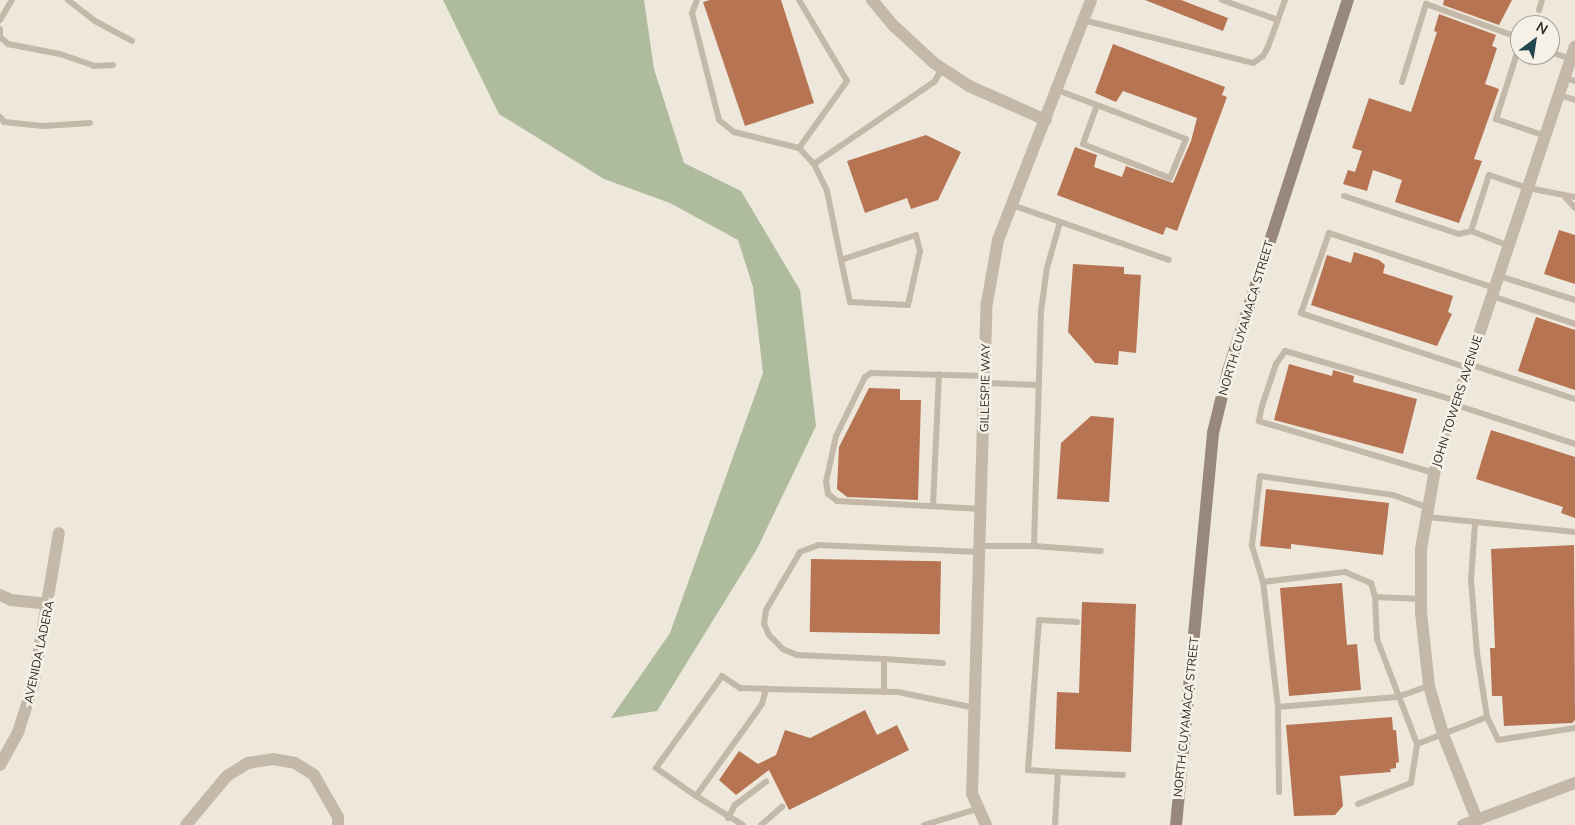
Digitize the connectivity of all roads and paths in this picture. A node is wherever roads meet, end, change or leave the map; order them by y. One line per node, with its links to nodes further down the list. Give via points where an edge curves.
1 (12, 0): 12 (lane)
2 (68, 0): 18 (lane, via 95,21)
3 (697, 0): 35 (lane, via 692,12 719,120 734,132)
4 (799, 0): 35 (lane, via 847,81)
5 (872, 0): 24 (street, via 894,26)
6 (1091, 0): 13 (street, GILLESPIE WAY)
7 (1222, 0): 14 (lane)
8 (1285, 0): 14 (lane)
9 (1348, 0): 106 (main road, NORTH CUYAMACA STREET, via 1228,371 1213,433)
10 (1542, 0): 11 (lane)
11 (1539, 10)
12 (0, 20)
13 (1084, 20): 14 (lane, via 1253,62 1263,56); 27 (street, GILLESPIE WAY)
14 (1278, 20)
15 (0, 29): 17 (lane)
16 (1510, 34): 26 (lane, via 1426,4)
17 (0, 37): 22 (lane, via 8,44 60,54 94,66)
18 (132, 40)
19 (1575, 46): 21 (street, JOHN TOWERS AVENUE)
20 (1560, 55): 21 (lane)
21 (1571, 59): 25 (street, JOHN TOWERS AVENUE)
22 (113, 65)
23 (1513, 65): 34 (lane, via 1496,119)
24 (942, 68): 32 (street, via 1014,109); 36 (lane, via 935,81)
25 (1570, 79): 28 (street, JOHN TOWERS AVENUE)
26 (1402, 82)
27 (1057, 90): 30 (lane); 32 (street, GILLESPIE WAY)
28 (1559, 94): 29 (lane); 34 (street, JOHN TOWERS AVENUE)
29 (1575, 100)
30 (1097, 105): 30 (lane, via 1186,139 1170,178 1083,144)
31 (0, 117): 33 (lane, via 4,122 43,126)
32 (1046, 120): 41 (street, GILLESPIE WAY)
33 (90, 123)
34 (1545, 136): 37 (street, JOHN TOWERS AVENUE)
35 (799, 148): 36 (lane)
36 (814, 164): 46 (lane, via 827,191)
37 (1528, 188): 40 (lane); 44 (lane, via 1489,175); 45 (street, JOHN TOWERS AVENUE)
38 (1344, 196): 44 (lane, via 1459,234)
39 (1575, 197): 40 (lane)
40 (1566, 198): 42 (lane)
41 (1012, 205): 43 (lane); 54 (street, GILLESPIE WAY, via 998,240 987,303)
42 (1575, 208)
43 (1060, 222): 47 (lane); 55 (lane, via 1044,287)
44 (1471, 231): 45 (lane)
45 (1509, 246): 48 (street, JOHN TOWERS AVENUE)
46 (841, 260): 46 (lane, via 850,302 908,305 920,250 916,235)
47 (1169, 260)
48 (1498, 276): 49 (street, JOHN TOWERS AVENUE); 50 (lane)
49 (1493, 292): 51 (lane); 52 (street, JOHN TOWERS AVENUE); 52 (lane, via 1329,233 1301,313)
50 (1575, 300)
51 (1575, 324)
52 (1468, 366): 56 (lane); 57 (street, JOHN TOWERS AVENUE)
53 (939, 374): 54 (lane); 60 (lane); 60 (lane, via 877,371 865,377 836,436 826,482 828,494 837,501)
54 (985, 379): 55 (lane); 61 (street, GILLESPIE WAY)
55 (1039, 385): 66 (lane)
56 (1575, 399)
57 (1456, 403): 58 (lane); 59 (street, JOHN TOWERS AVENUE); 59 (lane, via 1285,351 1276,364 1262,406 1259,421)
58 (1575, 444)
59 (1434, 473): 62 (street, JOHN TOWERS AVENUE)
60 (933, 506): 61 (lane)
61 (983, 509): 67 (street, GILLESPIE WAY)
62 (1428, 513): 63 (lane); 69 (lane, via 1392,495 1260,476 1252,545); 72 (street, JOHN TOWERS AVENUE, via 1421,549)
63 (1475, 524): 64 (lane); 83 (lane, via 1471,580 1477,654)
64 (1575, 532)
65 (59, 533): 73 (street, AVENIDA LADERA)
66 (1034, 546): 67 (lane); 68 (lane)
67 (981, 549): 75 (lane, via 818,545 800,552 766,610 764,624 769,635 783,649 797,655); 82 (street, GILLESPIE WAY)
68 (1101, 552)
69 (1264, 582): 71 (lane, via 1345,572 1371,583); 81 (lane)
70 (0, 596): 73 (street)
71 (1375, 597): 72 (lane); 80 (lane, via 1376,639)
72 (1421, 599): 77 (street, JOHN TOWERS AVENUE)
73 (49, 604): 87 (street, AVENIDA LADERA, via 26,710)
74 (1077, 622): 88 (lane, via 1039,620 1028,770)
75 (884, 659): 76 (lane); 79 (lane)
76 (943, 663)
77 (1429, 686): 80 (lane); 85 (street, JOHN TOWERS AVENUE)
78 (766, 690): 79 (lane); 93 (lane, via 762,704); 93 (lane, via 740,688 722,676 656,768)
79 (884, 692): 82 (lane)
80 (1397, 697): 81 (lane); 86 (lane)
81 (1278, 707): 92 (lane)
82 (975, 708): 96 (street, GILLESPIE WAY, via 972,794)
83 (1487, 717): 84 (lane, via 1498,740); 85 (lane)
84 (1575, 728)
85 (1442, 734): 86 (lane); 98 (street, JOHN TOWERS AVENUE)
86 (1417, 744): 94 (lane, via 1411,783)
87 (0, 765)
88 (1058, 772): 89 (lane); 105 (lane)
89 (1122, 774)
90 (766, 782): 97 (lane, via 735,806)
91 (1575, 783): 98 (street)
92 (1280, 792)
93 (696, 796): 97 (lane)
94 (1358, 804)
95 (782, 807): 102 (lane)
96 (977, 809): 103 (lane); 104 (street)
97 (728, 818): 101 (lane)
98 (1477, 820): 107 (street)
99 (186, 825): 100 (street, via 227,776 248,763 272,759 295,764 314,775 338,817)
100 (338, 825)
101 (743, 825)
102 (761, 825)
103 (924, 825)
104 (986, 825)
105 (1055, 825)
106 (1176, 825)
107 (1463, 825)

